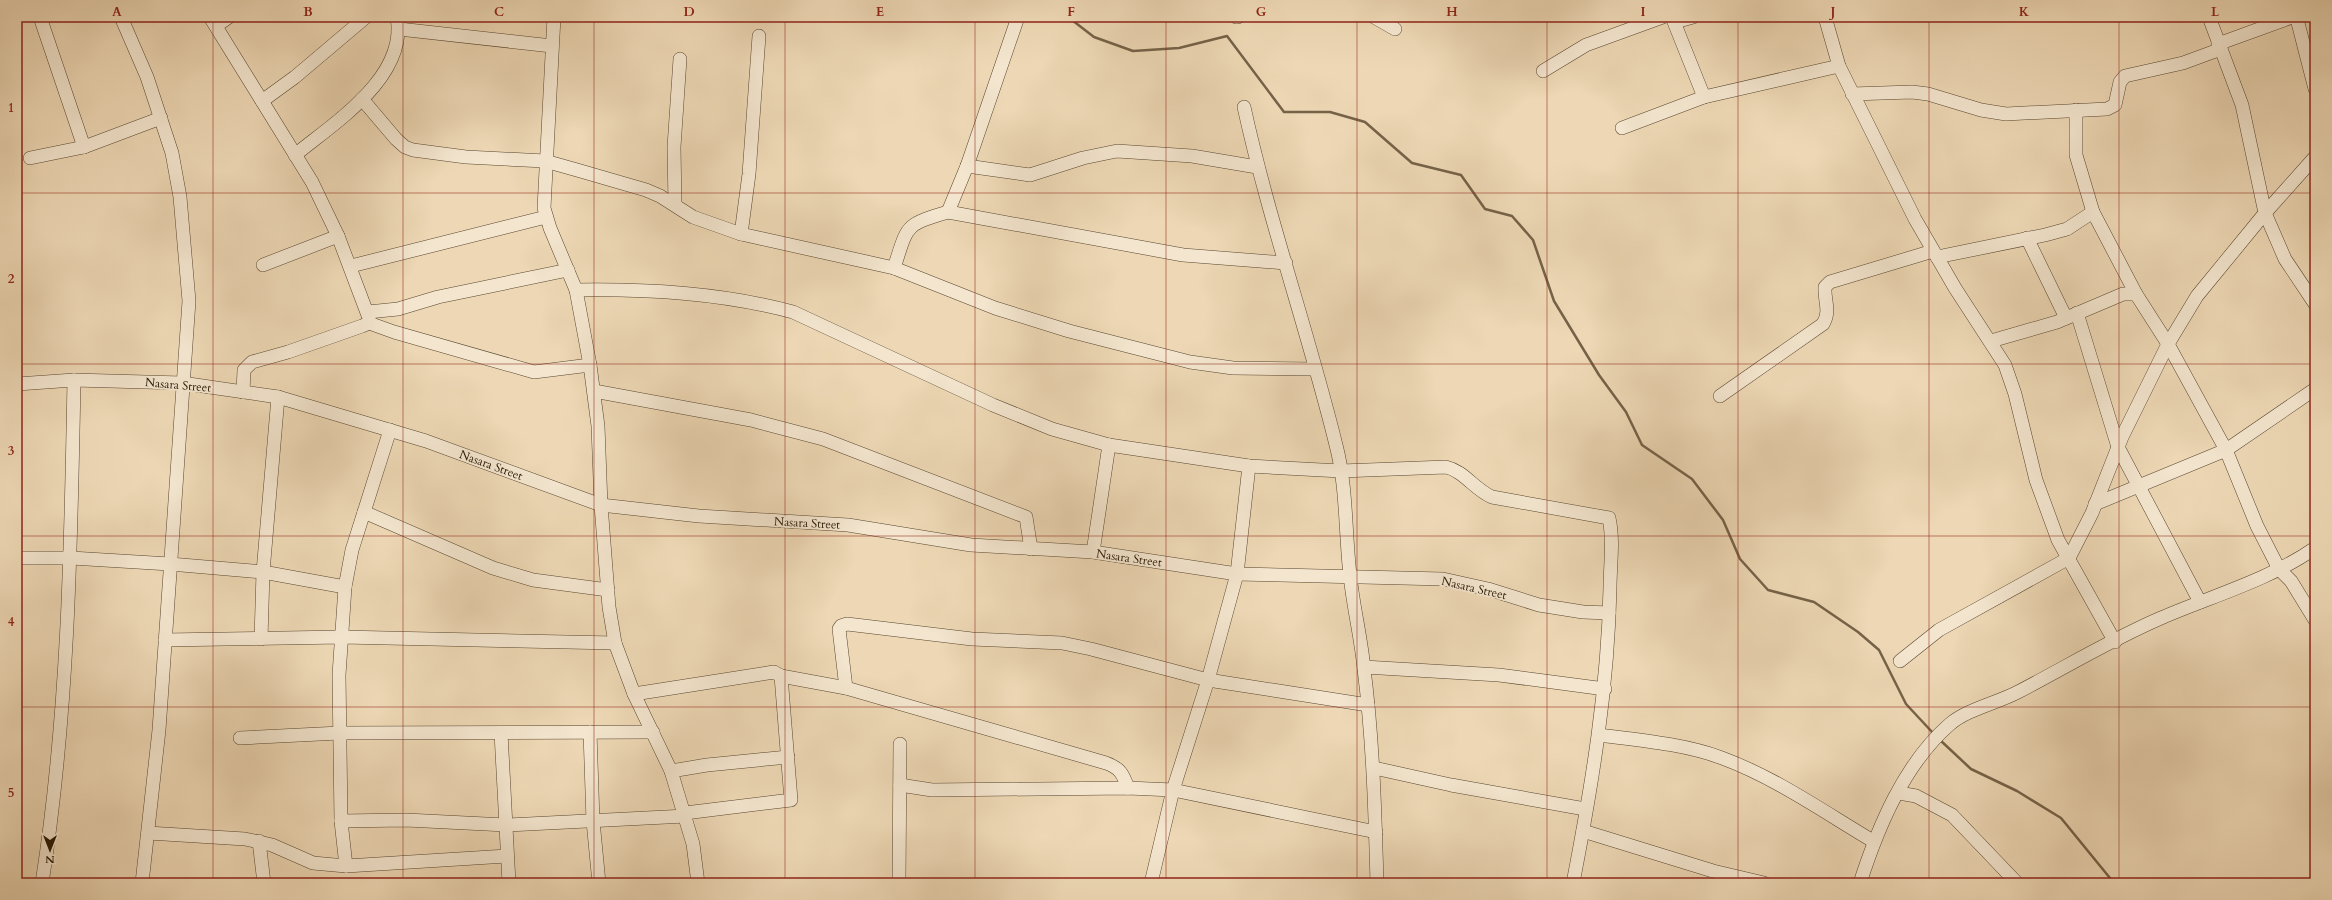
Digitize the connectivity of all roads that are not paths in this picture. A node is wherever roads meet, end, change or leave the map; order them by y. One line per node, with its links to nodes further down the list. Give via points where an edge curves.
1 (40, 17): 30 (street)
2 (121, 17): 28 (street, via 147,77)
3 (229, 17): 12 (street)
4 (366, 17): 25 (street, via 295,77)
5 (554, 17): 16 (street)
6 (1018, 17): 35 (street)
7 (1374, 17): 14 (street)
8 (1692, 17): 11 (street)
9 (1825, 17): 19 (street)
10 (2209, 17): 17 (street)
11 (1670, 19): 20 (street, via 1586,45); 23 (street)
12 (213, 22): 25 (street)
13 (398, 23): 16 (street); 24 (street, via 395,53 382,76)
14 (1396, 29)
15 (760, 36): 42 (street, via 749,174)
16 (552, 46): 34 (street)
17 (2220, 46): 21 (street, via 2292,17 2297,19); 27 (street, via 2183,62 2129,75 2120,82 2113,108); 40 (street, via 2242,105)
18 (680, 59): 37 (street, via 674,147)
19 (1839, 66): 22 (street); 23 (street)
20 (1543, 71)
21 (2315, 88)
22 (1852, 94): 27 (street, via 1920,93 1981,110 2006,114); 45 (street)
23 (1704, 97): 29 (street)
24 (362, 99): 31 (street); 34 (street, via 396,139 413,150 466,157)
25 (262, 101): 31 (street)
26 (1244, 108): 36 (street)
27 (2076, 110): 39 (street, via 2076,155)
28 (161, 118): 30 (street); 61 (street, via 172,153 180,197 188,293)
29 (1622, 128)
30 (84, 147): 33 (street)
31 (295, 155): 43 (street, via 312,182)
32 (2315, 157): 40 (street)
33 (30, 158)
34 (545, 161): 37 (street, via 646,190); 41 (street)
35 (967, 166): 36 (street, via 1030,175 1083,158 1117,151 1192,156); 38 (street)
36 (1257, 167): 46 (street)
37 (675, 205): 42 (street, via 693,217)
38 (948, 212): 46 (street, via 1183,255); 49 (street, via 923,219 907,230)
39 (2093, 212): 44 (street, via 2067,229); 52 (street)
40 (2265, 213): 53 (street, via 2285,259); 57 (street, via 2197,296)
41 (546, 217): 48 (street); 50 (street)
42 (741, 234): 49 (street)
43 (338, 236): 47 (street); 48 (street)
44 (2027, 238): 45 (street); 54 (street)
45 (1935, 254): 56 (street); 66 (street, via 1830,282 1825,287 1824,297 1828,311 1823,324)
46 (1286, 263): 59 (street)
47 (263, 265)
48 (351, 266): 55 (street)
49 (894, 268): 59 (street, via 995,308 1069,331 1190,362 1233,368)
50 (568, 270): 51 (street); 55 (street, via 438,297)
51 (576, 290): 58 (street); 69 (street, via 673,292 761,304 793,312 993,406 1052,429)
52 (2136, 294): 54 (street, via 2123,294); 57 (street)
53 (2315, 304)
54 (2072, 316): 56 (street); 70 (street)
55 (368, 317): 58 (street, via 394,332 534,372); 65 (street, via 288,352 252,362 244,370)
56 (1991, 341): 83 (street, via 2015,394 2036,480 2058,540)
57 (2168, 344): 70 (street); 71 (street)
58 (590, 365): 64 (street)
59 (1315, 369): 73 (street, via 1337,446)
60 (74, 380): 61 (street, Nasara Street); 62 (street, Nasara Street); 82 (street)
61 (182, 383): 65 (street, Nasara Street); 84 (street)
62 (17, 384)
63 (2315, 389): 71 (street)
64 (594, 391): 76 (street); 79 (street, via 743,419 824,439 1026,517)
65 (243, 392): 67 (street, Nasara Street)
66 (1720, 396)
67 (278, 397): 68 (street, Nasara Street); 86 (street)
68 (390, 430): 76 (street, Nasara Street); 77 (street)
69 (1109, 445): 72 (street); 80 (street)
70 (2118, 447): 74 (street); 75 (street)
71 (2226, 450): 74 (street); 85 (street, via 2257,526)
72 (1249, 466): 73 (street); 87 (street)
73 (1341, 471): 88 (street); 92 (street, via 1446,467 1455,469 1482,493 1492,497 1609,518)
74 (2138, 488): 75 (street); 91 (street)
75 (2096, 504): 83 (street)
76 (601, 505): 79 (street, Nasara Street, via 707,517 848,525 971,545); 90 (street)
77 (364, 512): 89 (street, via 352,550); 90 (street, via 493,568 533,580)
78 (2315, 548): 85 (street)
79 (1031, 549): 80 (street, Nasara Street)
80 (1093, 552): 87 (street, Nasara Street)
81 (17, 558): 82 (street)
82 (71, 558): 84 (street); 133 (street, via 51,820)
83 (2069, 558): 97 (street); 99 (street, via 1938,630)
84 (170, 564): 86 (street); 96 (street)
85 (2279, 569): 91 (street); 93 (street, via 2291,581)
86 (263, 572): 89 (street); 95 (street)
87 (1238, 574): 88 (street, Nasara Street); 102 (street)
88 (1350, 577): 92 (street, Nasara Street, via 1443,580 1488,589 1540,605 1583,612); 100 (street)
89 (345, 587): 94 (street)
90 (608, 590): 98 (street)
91 (2200, 602): 97 (street, via 2151,623)
92 (1609, 613): 104 (street)
93 (2315, 620)
94 (342, 637): 95 (street); 98 (street); 109 (street, via 339,675)
95 (261, 639): 96 (street)
96 (165, 640): 128 (street)
97 (2116, 642): 120 (street, via 1952,723 1935,739 1907,776)
98 (615, 643): 105 (street)
99 (1900, 661)
100 (1364, 667): 104 (street, via 1499,675); 106 (street)
101 (781, 676): 103 (street); 105 (street, via 774,672); 114 (street)
102 (1208, 680): 103 (street, via 1091,648 1062,643 972,639 847,624 839,630); 106 (street); 119 (street)
103 (846, 688): 118 (street, via 1116,766 1122,771)
104 (1605, 688): 111 (street)
105 (634, 694): 108 (street)
106 (1368, 705): 115 (street)
107 (590, 732): 108 (street); 110 (street); 124 (street)
108 (653, 732): 116 (street)
109 (340, 733): 110 (street); 112 (street); 123 (street)
110 (500, 733): 125 (street)
111 (1599, 736): 121 (street); 130 (street, via 1641,740 1720,757 1759,773)
112 (240, 738)
113 (900, 744): 117 (street)
114 (788, 757): 116 (street, via 707,764); 122 (street, via 791,798 789,802)
115 (1374, 768): 121 (street, via 1450,785); 127 (street)
116 (671, 771): 122 (street)
117 (900, 785): 118 (street, via 932,790); 139 (street)
118 (1128, 788): 119 (street)
119 (1173, 790): 127 (street); 140 (street)
120 (1899, 793): 130 (street); 145 (street, via 1916,796 1952,815)
121 (1585, 809): 126 (street)
122 (685, 814): 124 (street); 138 (street, via 693,844)
123 (341, 821): 125 (street, via 406,820); 132 (street)
124 (593, 821): 125 (street); 137 (street)
125 (506, 825): 131 (street)
126 (1583, 831): 142 (street); 143 (street, via 1706,869)
127 (1376, 832): 141 (street)
128 (148, 833): 129 (street); 134 (street)
129 (259, 841): 132 (street, via 312,863); 135 (street)
130 (1874, 841): 144 (street)
131 (507, 856): 132 (street); 136 (street)
132 (346, 866)
133 (42, 883)
134 (142, 883)
135 (264, 883)
136 (509, 883)
137 (599, 883)
138 (698, 883)
139 (899, 883)
140 (1151, 883)
141 (1377, 883)
142 (1573, 883)
143 (1764, 883)
144 (1860, 883)
145 (2017, 883)

